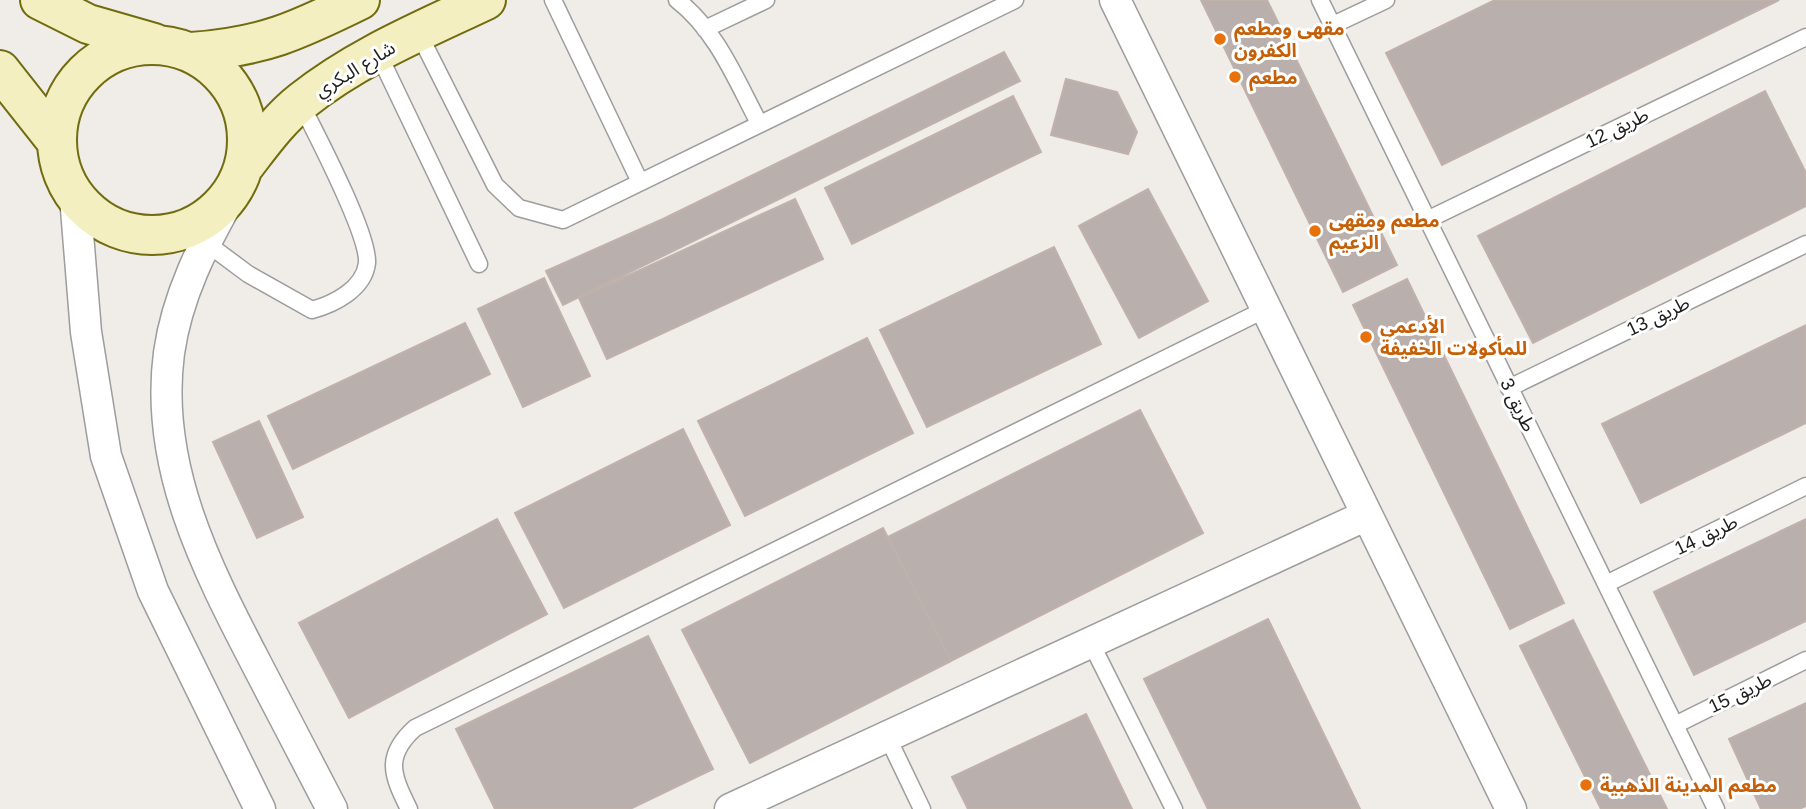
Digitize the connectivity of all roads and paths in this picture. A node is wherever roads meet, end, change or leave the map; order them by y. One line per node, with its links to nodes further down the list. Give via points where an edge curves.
1 (40, 0): 15 (main road, via 88,24)
2 (360, 0): 15 (main road, via 270,41 236,49)
3 (486, 0): 13 (main road, شارع البكري)
4 (552, 0): 22 (lane)
5 (677, 0): 12 (lane)
6 (766, 0): 12 (lane)
7 (1015, 0): 19 (lane)
8 (1115, 0): 28 (street)
9 (1320, 0): 11 (lane, طريق 3)
10 (1386, 0): 11 (lane)
11 (1333, 25): 24 (lane, طريق 3)
12 (705, 29): 19 (lane)
13 (418, 32): 16 (main road, شارع البكري); 22 (lane, via 495,185 519,208 563,220)
14 (1806, 37): 24 (lane, طريق 12)
15 (173, 48): 20 (main road, via 125,48 106,57 74,83 60,111); 21 (main road, via 220,71 239,100 248,132)
16 (378, 53): 18 (main road, شارع البكري); 27 (lane)
17 (0, 70): 20 (main road)
18 (300, 102): 21 (main road, شارع البكري); 25 (lane, via 363,238 367,264 359,280 345,296 312,310 248,274)
19 (759, 123): 22 (lane)
20 (56, 141): 23 (main road, via 61,170)
21 (238, 181): 23 (main road, via 209,218 183,231 153,236 123,231 105,222); 25 (street)
22 (640, 182)
23 (75, 197): 37 (street, via 86,331 106,456 153,591)
24 (1429, 219): 29 (lane, طريق 3)
25 (205, 242): 38 (street, via 181,298 169,354 167,426 181,493 208,571)
26 (1806, 244): 29 (lane, طريق 13)
27 (479, 264)
28 (1266, 309): 31 (street); 39 (lane, via 415,728 399,742 394,758 395,780)
29 (1509, 388): 32 (lane, طريق 3)
30 (1806, 486): 32 (lane, طريق 14)
31 (1367, 514): 33 (street); 43 (street)
32 (1606, 584): 35 (lane, طريق 3)
33 (1091, 643): 36 (street); 42 (lane)
34 (1806, 660): 35 (lane, طريق 15)
35 (1675, 725): 44 (lane, طريق 3)
36 (887, 736): 40 (street); 41 (lane)
37 (260, 809)
38 (332, 809)
39 (409, 809)
40 (730, 809)
41 (922, 809)
42 (1174, 809)
43 (1511, 809)
44 (1716, 809)

